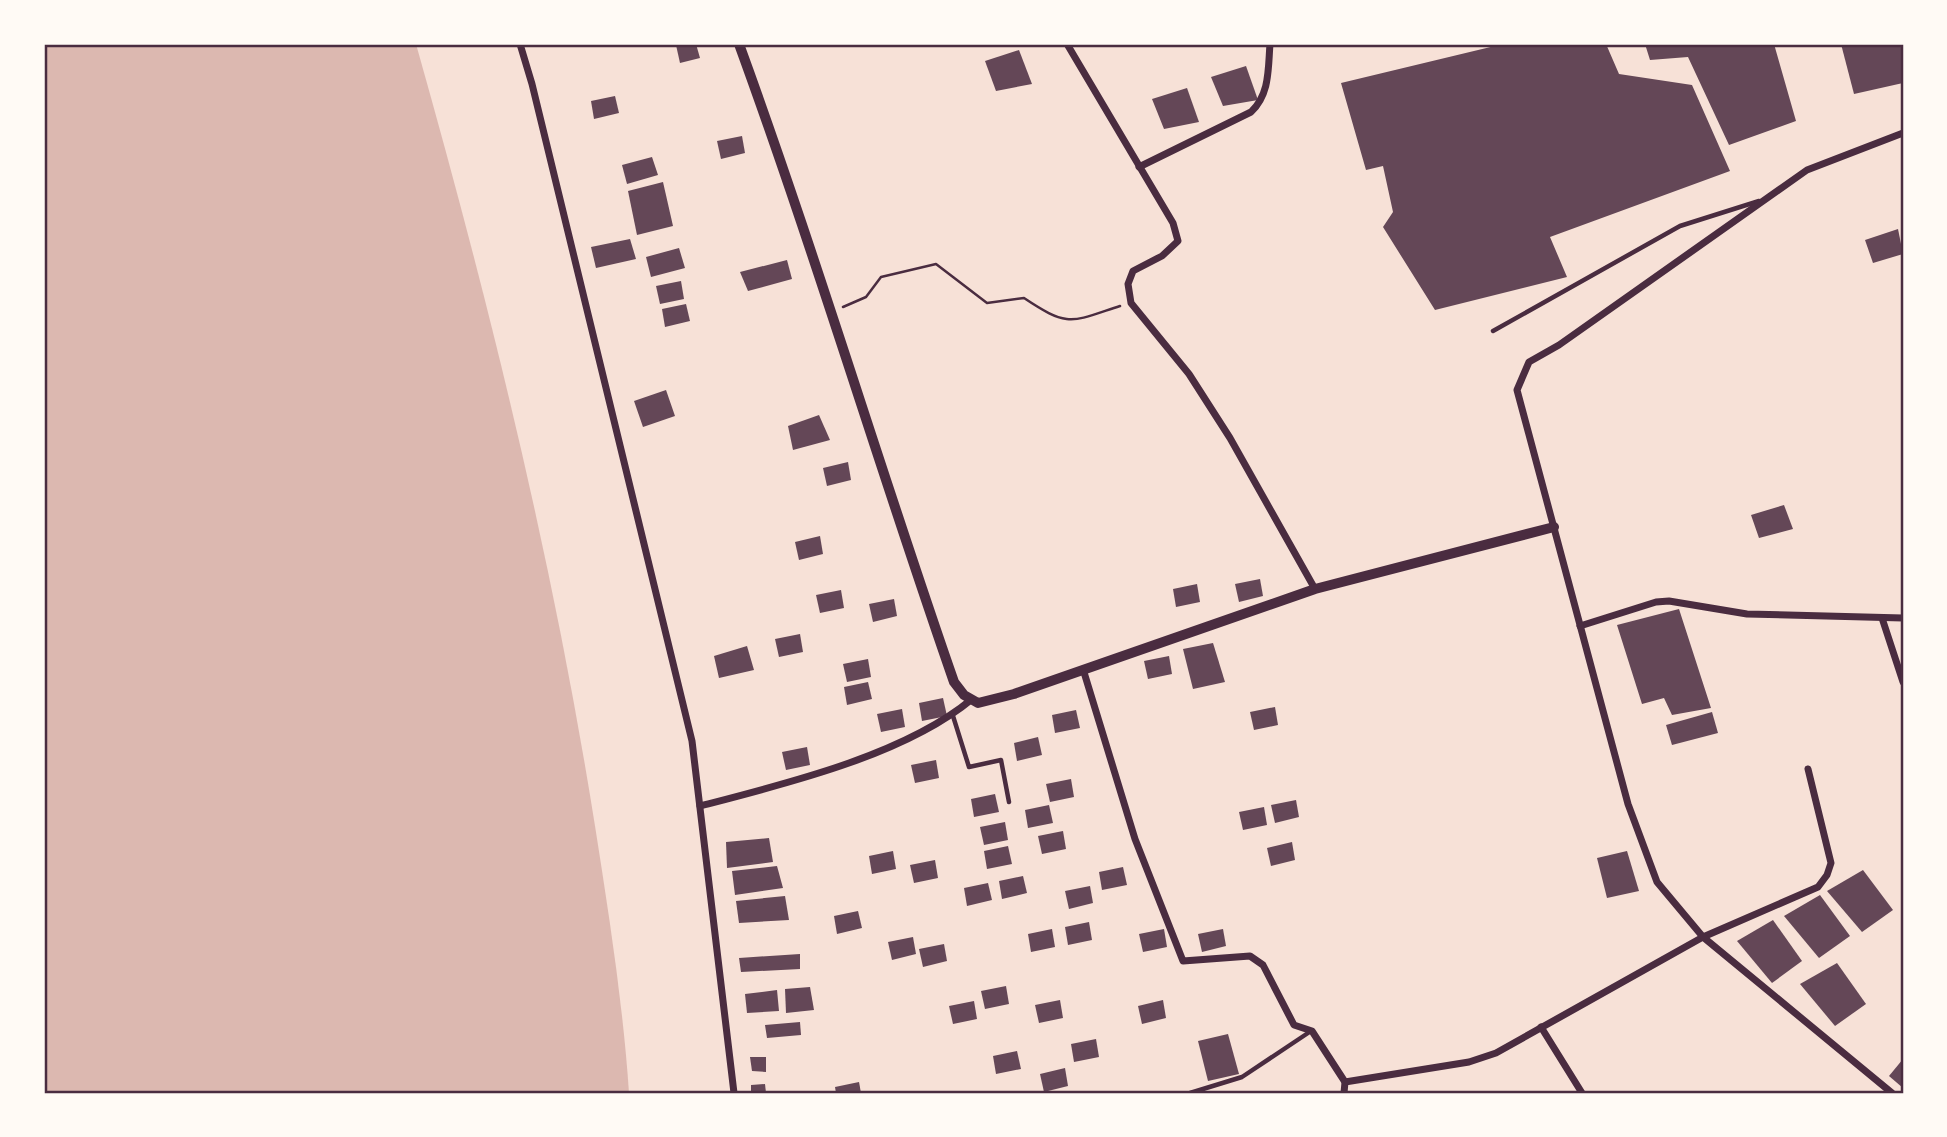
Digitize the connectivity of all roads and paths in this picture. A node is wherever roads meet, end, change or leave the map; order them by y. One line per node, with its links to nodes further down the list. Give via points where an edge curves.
1 (520, 44): 22 (street, via 692,741)
2 (739, 44): 9 (street)
3 (1067, 44): 6 (street)
4 (1269, 44): 6 (street, via 1262,102 1251,112)
5 (1903, 133): 7 (street, via 1807,170)
6 (1139, 167): 8 (street, via 1173,223 1178,241 1162,256 1133,271 1128,284)
7 (1766, 199): 10 (lane, via 1681,226); 11 (street, via 1529,362 1517,390)
8 (1131, 303): 9 (path, via 1070,322 1024,298 987,303 936,264 881,277 866,297); 12 (street, via 1189,374)
9 (830, 312): 18 (street, via 954,682)
10 (1493, 331)
11 (1554, 527): 12 (street); 15 (street)
12 (1315, 589): 16 (street)
13 (1882, 618): 14 (street); 15 (street, via 1747,614 1669,601); 17 (street)
14 (1903, 618)
15 (1580, 626): 23 (street, via 1628,804 1657,882)
16 (1083, 668): 18 (street, via 1014,694 978,703); 25 (street, via 1135,839 1183,961 1250,956 1263,965 1294,1025)
17 (1903, 682)
18 (972, 699): 19 (street)
19 (953, 716): 21 (lane, via 969,767 1001,760); 22 (street, via 912,738)
20 (1808, 769): 23 (street, via 1831,863 1827,875 1818,887)
21 (1009, 802)
22 (700, 806): 27 (street)
23 (1703, 937): 24 (street); 31 (street)
24 (1542, 1027): 26 (street, via 1496,1053 1469,1062); 30 (street)
25 (1312, 1031): 26 (street); 28 (lane, via 1242,1077)
26 (1345, 1082): 29 (street)
27 (734, 1093)
28 (1190, 1093)
29 (1344, 1093)
30 (1582, 1093)
31 (1892, 1093)

